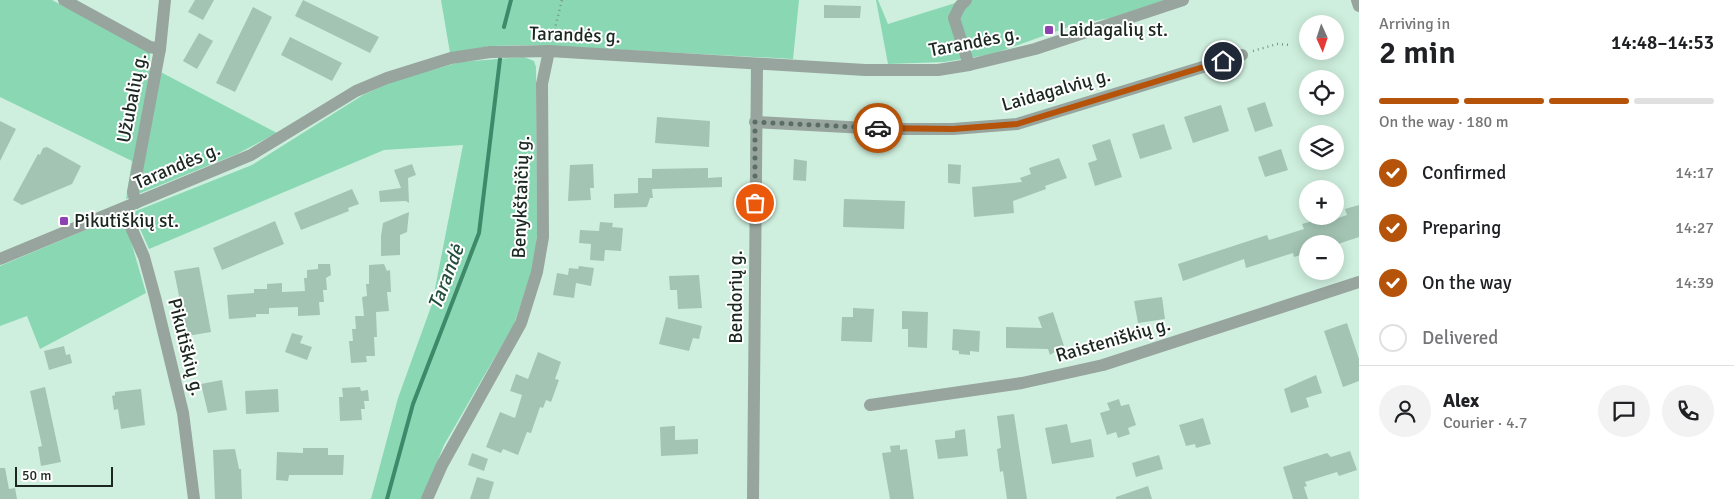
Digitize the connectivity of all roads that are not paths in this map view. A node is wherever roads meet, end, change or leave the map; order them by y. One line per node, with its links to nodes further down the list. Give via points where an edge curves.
1 (64, 0): 7 (street, via 150,47)
2 (165, 0): 7 (street, Užubalių g.)
3 (966, 0): 11 (street, via 954,18)
4 (1182, 0): 11 (street, Tarandės g., via 1035,49)
5 (1357, 0): 6 (street)
6 (1359, 6)
7 (160, 49): 13 (street, Užubalių g., via 134,192)
8 (549, 51): 10 (street, Tarandės g.); 13 (street, Tarandės g., via 490,52 451,58 387,78 356,91 251,155); 19 (street, Benykštaičių g., via 542,84 542,237 537,272 521,323 442,465)
9 (1242, 55): 12 (street, Laidagalvių g., via 1017,124 953,129)
10 (757, 64): 11 (street, Tarandės g., via 901,71); 12 (street, Bendorių g.)
11 (969, 65)
12 (755, 122): 20 (street, Bendorių g.)
13 (136, 203): 14 (street, Tarandės g.)
14 (123, 209): 15 (street, Tarandės g.); 18 (street, Pikutiškių g., via 144,257 183,413)
15 (0, 259)
16 (1359, 282): 17 (street, Raisteniškių g., via 1102,365 1022,383)
17 (870, 405)
18 (194, 499)
19 (427, 499)
20 (753, 499)

